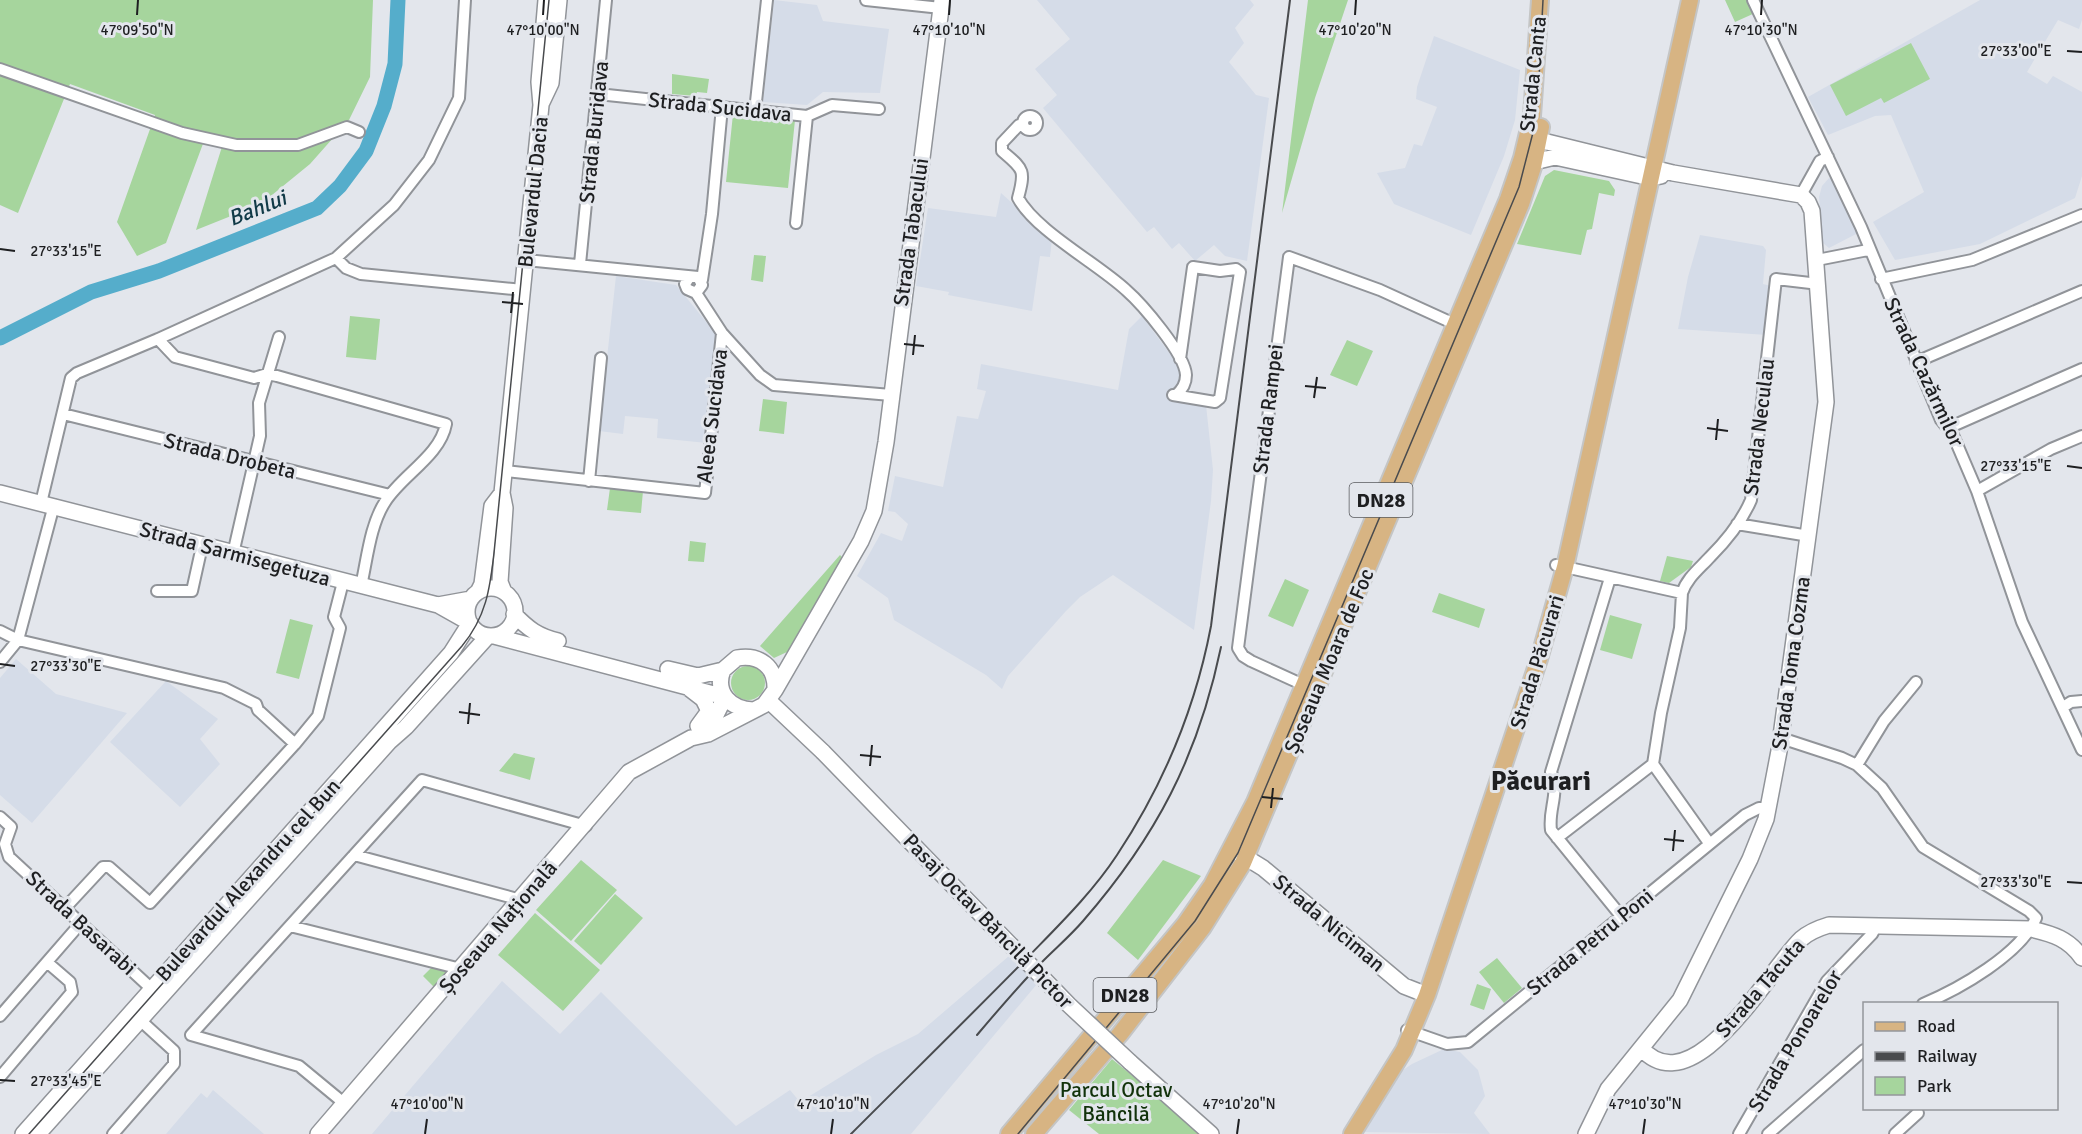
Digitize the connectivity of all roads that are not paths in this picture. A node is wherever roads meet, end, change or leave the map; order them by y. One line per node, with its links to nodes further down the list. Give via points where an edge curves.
1 (465, 0): 30 (street, via 459,98 445,129 429,160 394,205)
2 (546, 0): 16 (street, Bulevardul Dacia, via 539,82)
3 (559, 0): 16 (street, Bulevardul Dacia, via 551,83)
4 (606, 0): 15 (street, Strada Buridava)
5 (767, 0): 19 (street)
6 (866, 0): 12 (street)
7 (1540, 0): 23 (main road, Strada Canta / DN28)
8 (1549, 0): 23 (main road, Strada Canta / DN28, via 1545,91)
9 (1680, 0): 25 (main road)
10 (1690, 0): 25 (main road)
11 (1753, 0): 24 (street, Strada Cazărmilor)
12 (882, 1): 13 (street)
13 (942, 4): 50 (street, Strada Tabacului)
14 (0, 69): 22 (street, via 182,133 225,143 298,145 347,127)
15 (598, 94): 17 (street, Strada Sucidava); 33 (street, Strada Buridava)
16 (541, 105): 31 (street, Bulevardul Dacia)
17 (723, 106): 19 (street, Strada Sucidava); 36 (street)
18 (879, 109): 20 (street, via 832,105)
19 (755, 111): 20 (street, Strada Sucidava)
20 (807, 116): 28 (street, Strada Sucidava)
21 (1023, 124): 46 (street, via 1002,143 1002,151 1024,174 1018,198 1022,206 1127,291)
22 (360, 132)
23 (1533, 150): 25 (street, Strada Canta); 25 (street, Strada Canta); 41 (main road, Șoseaua Moara de Foc / DN28, via 1508,199); 41 (main road, Șoseaua Moara de Foc / DN28, via 1521,204)
24 (1828, 157): 26 (street, via 1820,161); 29 (street, Strada Cazărmilor)
25 (1648, 171): 26 (street); 66 (main road, Strada Păcurari)
26 (1801, 195): 32 (street, Strada Toma Cozma, via 1812,211)
27 (2082, 214): 35 (street, via 1972,260)
28 (796, 223)
29 (1868, 250): 32 (street); 35 (street, Strada Cazărmilor)
30 (336, 258): 38 (street, via 346,268 361,274); 44 (street)
31 (526, 260): 33 (street); 38 (street, Bulevardul Dacia)
32 (1817, 260): 37 (street, Strada Toma Cozma)
33 (580, 264): 34 (street)
34 (689, 278): 36 (street); 40 (street, via 687,289)
35 (1881, 279): 47 (street, Strada Cazărmilor)
36 (702, 280): 40 (street)
37 (1818, 284): 62 (street, Strada Neculau, via 1776,279 1754,490); 63 (street, Strada Toma Cozma, via 1826,402)
38 (523, 290): 55 (street, Bulevardul Dacia)
39 (2082, 291): 47 (street)
40 (696, 293): 42 (street)
41 (1461, 327): 87 (main road, Șoseaua Moara de Foc / DN28); 87 (street, Strada Rampei, via 1380,290 1289,257 1238,648 1251,661)
42 (723, 333): 50 (street, via 774,385); 56 (street, Aleea Sucidava, via 705,493)
43 (279, 337): 49 (street)
44 (158, 339): 49 (street, via 175,357 254,378); 51 (street, via 77,373 71,378)
45 (601, 357): 56 (street)
46 (1180, 359): 46 (street, via 1186,382 1174,395 1215,402 1220,398 1240,272 1236,269 1193,267)
47 (1916, 362): 52 (street, Strada Cazărmilor)
48 (2082, 369): 52 (street)
49 (267, 374): 54 (street, via 259,403 260,436); 60 (street, via 446,424 444,437)
50 (891, 395): 81 (street, Strada Tabacului, via 871,519)
51 (63, 414): 54 (street, Strada Drobeta); 61 (street)
52 (1948, 428): 57 (street, Strada Cazărmilor)
53 (2082, 436): 57 (street)
54 (254, 463): 60 (street, Strada Drobeta); 65 (street)
55 (505, 471): 56 (street, Aleea Sucidava); 59 (street, Bulevardul Dacia)
56 (589, 481)
57 (1977, 491): 91 (street, Strada Cazărmilor, via 2022,622)
58 (0, 493): 61 (street, Strada Sarmisegetuza)
59 (502, 493): 71 (street, via 505,508 500,582); 73 (street, via 492,506 482,584)
60 (390, 495): 69 (street, via 380,511)
61 (47, 504): 64 (street, Strada Sarmisegetuza); 79 (street)
62 (1737, 524): 63 (street); 72 (street, Strada Neculau, via 1686,582)
63 (1809, 536): 94 (street, Strada Toma Cozma)
64 (202, 546): 65 (street, Strada Sarmisegetuza); 70 (street, via 192,591)
65 (233, 554): 68 (street, Strada Sarmisegetuza)
66 (1561, 566): 67 (street); 118 (main road, Strada Păcurari)
67 (1610, 578): 72 (street); 103 (street, via 1551,772 1556,799 1550,820)
68 (343, 582): 69 (street, Strada Sarmisegetuza); 95 (street, via 334,617 340,628 318,716)
69 (361, 586): 74 (street, Strada Sarmisegetuza)
70 (157, 591)
71 (504, 592): 73 (street, via 490,589); 75 (street, via 512,602)
72 (1682, 593): 98 (street, via 1680,628)
73 (474, 596): 74 (street, Strada Sarmisegetuza); 76 (street, via 467,609)
74 (440, 608): 76 (street); 80 (street, via 456,628)
75 (514, 614): 78 (street, via 508,629); 84 (street, via 540,636 684,674 708,676)
76 (470, 623): 78 (street, via 478,633); 80 (street, Bulevardul Alexandru cel Bun)
77 (0, 631): 79 (street)
78 (491, 636): 86 (street); 117 (street, Bulevardul Alexandru cel Bun)
79 (18, 640): 82 (street); 95 (street, via 224,688 256,704)
80 (451, 653): 117 (street, Bulevardul Alexandru cel Bun)
81 (794, 654): 83 (street, via 777,664); 88 (street, Strada Tabacului)
82 (0, 662)
83 (766, 664): 84 (street, via 744,657); 88 (street, via 774,675)
84 (723, 670): 89 (street)
85 (1916, 682): 99 (street, via 1884,720)
86 (682, 684): 89 (street); 96 (street, via 703,699 708,711 701,724)
87 (1310, 688): 105 (main road, Șoseaua Moara de Foc / DN28, via 1256,802)
88 (772, 695): 92 (street); 134 (street, Pasaj Octav Băncilă Pictor, bridge, via 1069,1005)
89 (725, 697): 92 (street, via 735,706); 93 (street, Șoseaua Națională, via 713,721)
90 (2082, 701): 91 (street)
91 (2063, 707): 97 (street, Strada Cazărmilor)
92 (753, 710): 93 (street, Șoseaua Națională, via 708,734)
93 (692, 738): 96 (street, Șoseaua Națională)
94 (1781, 738): 99 (street); 100 (street, Strada Toma Cozma)
95 (295, 744): 108 (street, via 150,903 110,867 104,867)
96 (673, 747): 102 (street, Șoseaua Națională, via 629,772)
97 (2082, 750)
98 (1653, 765): 103 (street); 104 (street)
99 (1857, 765): 113 (street, via 1882,789 1916,840 2029,910 2036,918)
100 (1768, 808): 104 (street, Strada Petru Poni, via 1751,812); 123 (street, Strada Toma Cozma, via 1750,859 1680,1000)
101 (0, 817): 108 (street, Strada Basarabi, via 11,827 5,844 9,857)
102 (586, 826): 106 (street, via 422,780); 107 (street, Șoseaua Națională)
103 (1557, 838): 109 (street)
104 (1710, 843): 109 (street, Strada Petru Poni)
105 (1239, 853): 118 (street, Strada Niciman, via 1301,899 1404,986); 132 (main road, DN28, via 1185,924); 133 (main road, Șoseaua Moara de Foc / DN28, via 1203,927 1120,1034)
106 (354, 855): 107 (street); 112 (street)
107 (521, 900): 116 (street, Șoseaua Națională)
108 (64, 909): 110 (street, Strada Basarabi)
109 (1621, 916): 122 (street, Strada Petru Poni, via 1468,1042 1456,1046)
110 (80, 924): 115 (street); 117 (street, Strada Basarabi)
111 (1877, 925): 113 (street, Strada Tăcuta); 123 (street, Strada Tăcuta, via 1830,925 1808,933 1737,1020 1703,1049 1670,1062 1654,1060); 138 (street, Strada Ponoarelor, via 1827,981)
112 (290, 926): 116 (street); 126 (street, via 191,1035 299,1066)
113 (2031, 929): 114 (street, Strada Tăcuta, via 2059,936 2073,945); 119 (street, via 1968,982)
114 (2082, 958)
115 (48, 963): 120 (street); 125 (street, via 70,982 72,992)
116 (461, 969): 126 (street, Șoseaua Națională)
117 (156, 993): 121 (street, Bulevardul Alexandru cel Bun); 128 (street, Bulevardul Alexandru cel Bun)
118 (1423, 994): 122 (main road, Strada Păcurari)
119 (1927, 1002)
120 (0, 1016)
121 (140, 1020): 129 (street, Bulevardul Alexandru cel Bun); 130 (street, via 174,1051 174,1064)
122 (1408, 1030): 135 (main road, Strada Păcurari); 136 (main road, Strada Păcurari)
123 (1641, 1048): 137 (street, Strada Toma Cozma, via 1608,1089)
124 (1863, 1051): 139 (street)
125 (0, 1077)
126 (345, 1104): 131 (street, Șoseaua Națională)
127 (1917, 1113): 140 (street)
128 (23, 1134)
129 (38, 1134)
130 (113, 1134)
131 (318, 1134)
132 (1009, 1134)
133 (1034, 1134)
134 (1211, 1134)
135 (1343, 1134)
136 (1352, 1134)
137 (1586, 1134)
138 (1739, 1134)
139 (1768, 1134)
140 (1895, 1134)

